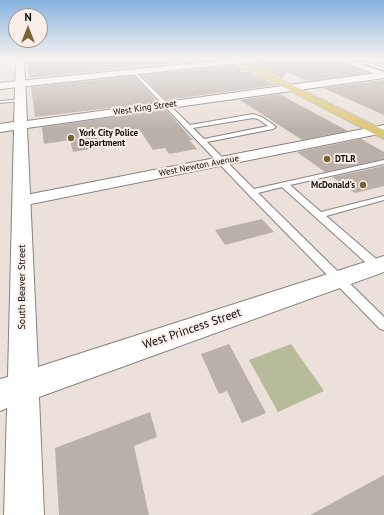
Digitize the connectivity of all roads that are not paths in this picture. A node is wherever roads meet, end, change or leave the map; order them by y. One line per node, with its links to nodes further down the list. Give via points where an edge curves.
1 (39, 82): 5 (street)
2 (144, 82): 10 (lane)
3 (278, 82): 7 (main road)
4 (333, 82): 7 (street, West King Street)
5 (20, 84): 6 (street); 8 (street, South Beaver Street)
6 (0, 86)
7 (290, 88): 10 (street, West King Street, via 225,94); 13 (main road)
8 (20, 100): 9 (lane); 11 (street, South Beaver Street)
9 (0, 102)
10 (167, 105): 11 (street, West King Street); 12 (lane)
11 (10, 126): 20 (street, South Beaver Street)
12 (188, 127): 14 (lane); 14 (lane, via 253,116 260,118 272,128)
13 (381, 132): 15 (street, West Newton Avenue)
14 (202, 141): 15 (lane)
15 (221, 162): 18 (lane); 20 (street, West Newton Avenue)
16 (384, 162): 17 (lane)
17 (284, 184): 18 (lane); 21 (lane)
18 (251, 192): 23 (lane)
19 (384, 198): 21 (lane)
20 (21, 200): 25 (street, South Beaver Street)
21 (319, 215): 22 (lane)
22 (380, 265): 23 (street, West Princess Street)
23 (338, 280): 24 (lane); 25 (street, West Princess Street)
24 (384, 325)
25 (11, 391): 26 (street, South Beaver Street)
26 (24, 515)

